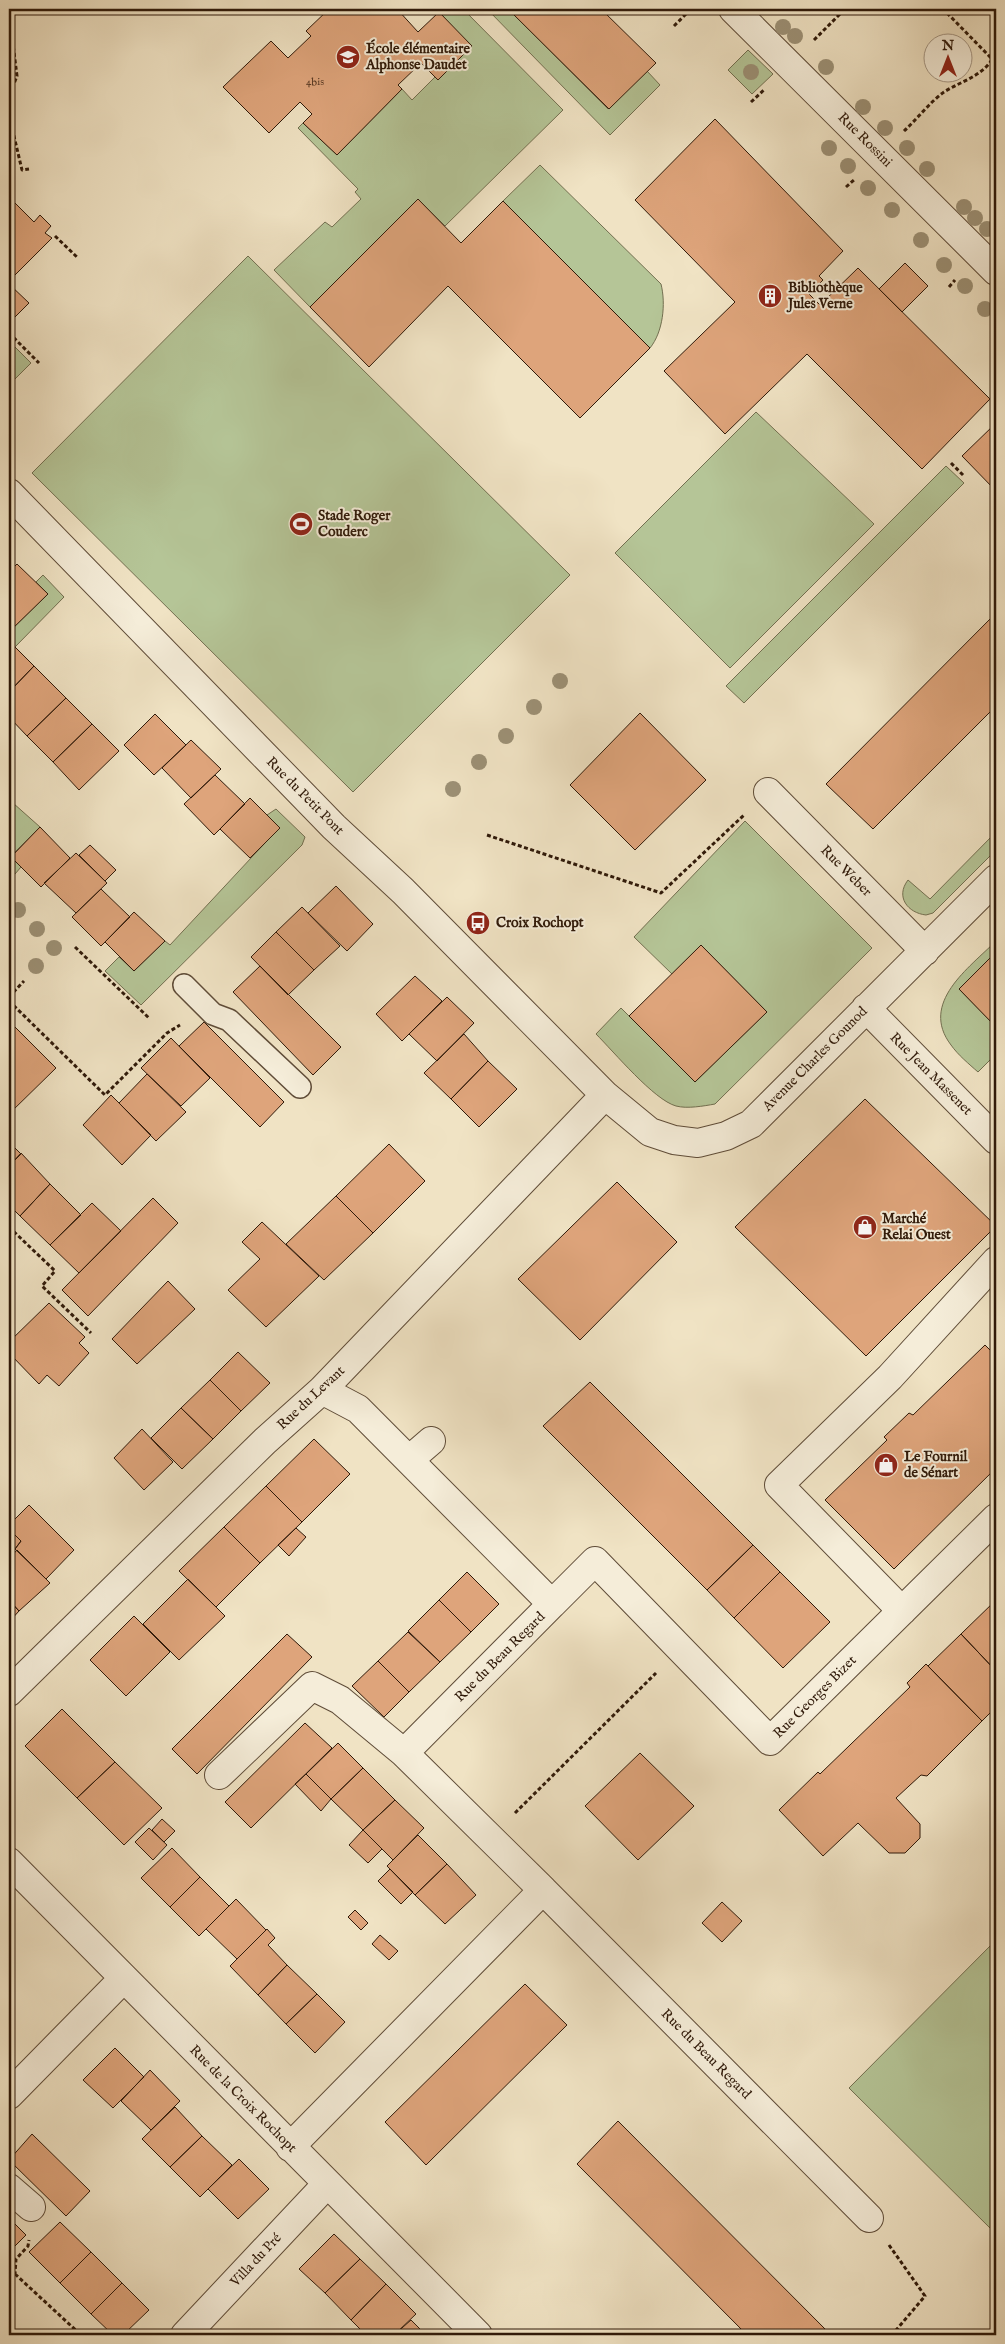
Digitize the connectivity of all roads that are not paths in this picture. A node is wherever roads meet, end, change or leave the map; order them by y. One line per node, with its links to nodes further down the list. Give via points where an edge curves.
1 (733, 9): 2 (street, Rue Rossini)
2 (996, 271)
3 (9, 493): 10 (street, Rue du Petit Pont, via 334,827 403,891)
4 (768, 792): 6 (street, Rue Weber)
5 (996, 879): 6 (street, Avenue Charles Gounod)
6 (925, 951): 8 (street, Avenue Charles Gounod)
7 (184, 985): 9 (lane, via 213,1014 229,1020)
8 (866, 1008): 10 (street, Avenue Charles Gounod, via 751,1124 726,1136 698,1143 666,1138 650,1132); 11 (street, Rue Jean Massenet)
9 (300, 1088)
10 (605, 1095): 13 (street, Rue du Levant)
11 (996, 1140)
12 (996, 1261): 18 (street, via 890,1376 779,1485)
13 (322, 1390): 15 (street, Rue du Beau Regard, via 358,1409); 19 (street, Rue du Levant, via 265,1441)
14 (431, 1441): 15 (street)
15 (409, 1460): 17 (street, Rue du Beau Regard)
16 (996, 1518): 18 (street, Rue Georges Bizet)
17 (552, 1604): 18 (street, Rue Georges Bizet, via 595,1561 770,1741); 20 (street, Rue du Beau Regard)
18 (902, 1611)
19 (9, 1692)
20 (404, 1753): 21 (street, via 340,1700 312,1686); 23 (street, Rue du Beau Regard)
21 (219, 1775)
22 (9, 1862): 24 (street, Rue de la Croix Rochopt)
23 (543, 1890): 26 (street); 30 (street, Rue du Beau Regard)
24 (124, 1978): 25 (street); 26 (street, Rue de la Croix Rochopt)
25 (9, 2095)
26 (290, 2147): 27 (street, Rue de la Croix Rochopt)
27 (327, 2184): 31 (street, Villa du Pré); 32 (street, Rue de la Croix Rochopt)
28 (9, 2188): 29 (street)
29 (30, 2207)
30 (869, 2218)
31 (185, 2335)
32 (478, 2335)

